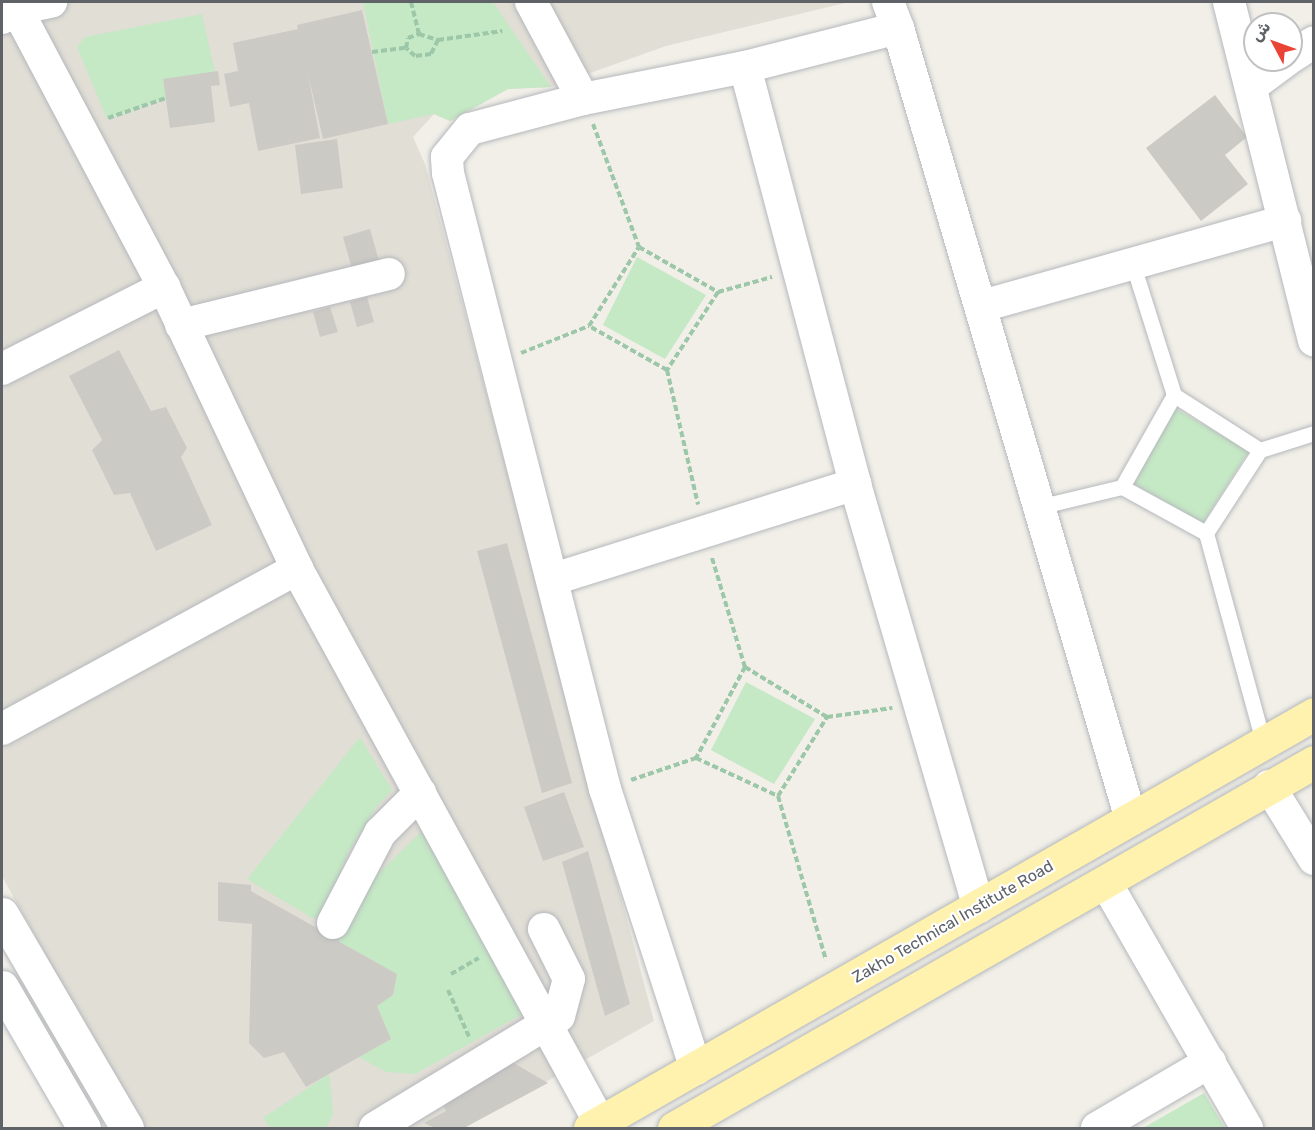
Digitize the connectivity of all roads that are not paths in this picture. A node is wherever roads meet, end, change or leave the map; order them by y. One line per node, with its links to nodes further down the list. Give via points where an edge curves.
1 (51, 2): 4 (street)
2 (531, 2): 9 (street)
3 (1229, 2): 8 (street)
4 (10, 9): 13 (street)
5 (893, 15): 6 (street); 14 (street)
6 (745, 67): 9 (street); 21 (street)
7 (1271, 72): 8 (street)
8 (1252, 86): 10 (street)
9 (583, 99): 26 (street, via 470,129 447,157 496,363)
10 (1286, 221): 11 (street); 16 (street)
11 (1133, 265): 14 (street); 18 (lane)
12 (389, 274): 15 (street)
13 (165, 287): 15 (street); 17 (street)
14 (982, 306): 23 (street)
15 (181, 325): 25 (street)
16 (1314, 341)
17 (2, 369)
18 (1174, 395): 20 (lane); 22 (lane)
19 (1314, 434): 20 (lane)
20 (1260, 450): 24 (lane)
21 (855, 484): 26 (street); 36 (street)
22 (1122, 487): 23 (lane); 24 (lane)
23 (1038, 507): 33 (street)
24 (1206, 533): 29 (lane)
25 (297, 569): 28 (street); 32 (street)
26 (554, 579): 43 (street, via 605,789)
27 (1314, 714): 29 (main road, Zakho Technical Institute Road)
28 (2, 729)
29 (1264, 745): 33 (main road, Zakho Technical Institute Road)
30 (1314, 762): 31 (main road)
31 (1269, 786): 34 (street); 35 (main road)
32 (420, 792): 38 (street, via 380,833); 41 (street)
33 (1131, 819): 36 (main road, Zakho Technical Institute Road)
34 (1314, 860)
35 (1106, 883): 42 (street); 48 (main road)
36 (980, 907): 43 (main road, Zakho Technical Institute Road)
37 (2, 914): 46 (main road)
38 (333, 923)
39 (544, 929): 41 (street, via 568,979 559,1016)
40 (2, 987): 45 (main road)
41 (545, 1025): 44 (street); 47 (street)
42 (1210, 1062): 49 (street); 50 (street)
43 (696, 1069): 44 (main road, Zakho Technical Institute Road)
44 (595, 1126)
45 (84, 1128)
46 (127, 1128)
47 (375, 1128)
48 (674, 1128)
49 (1097, 1128)
50 (1247, 1128)

